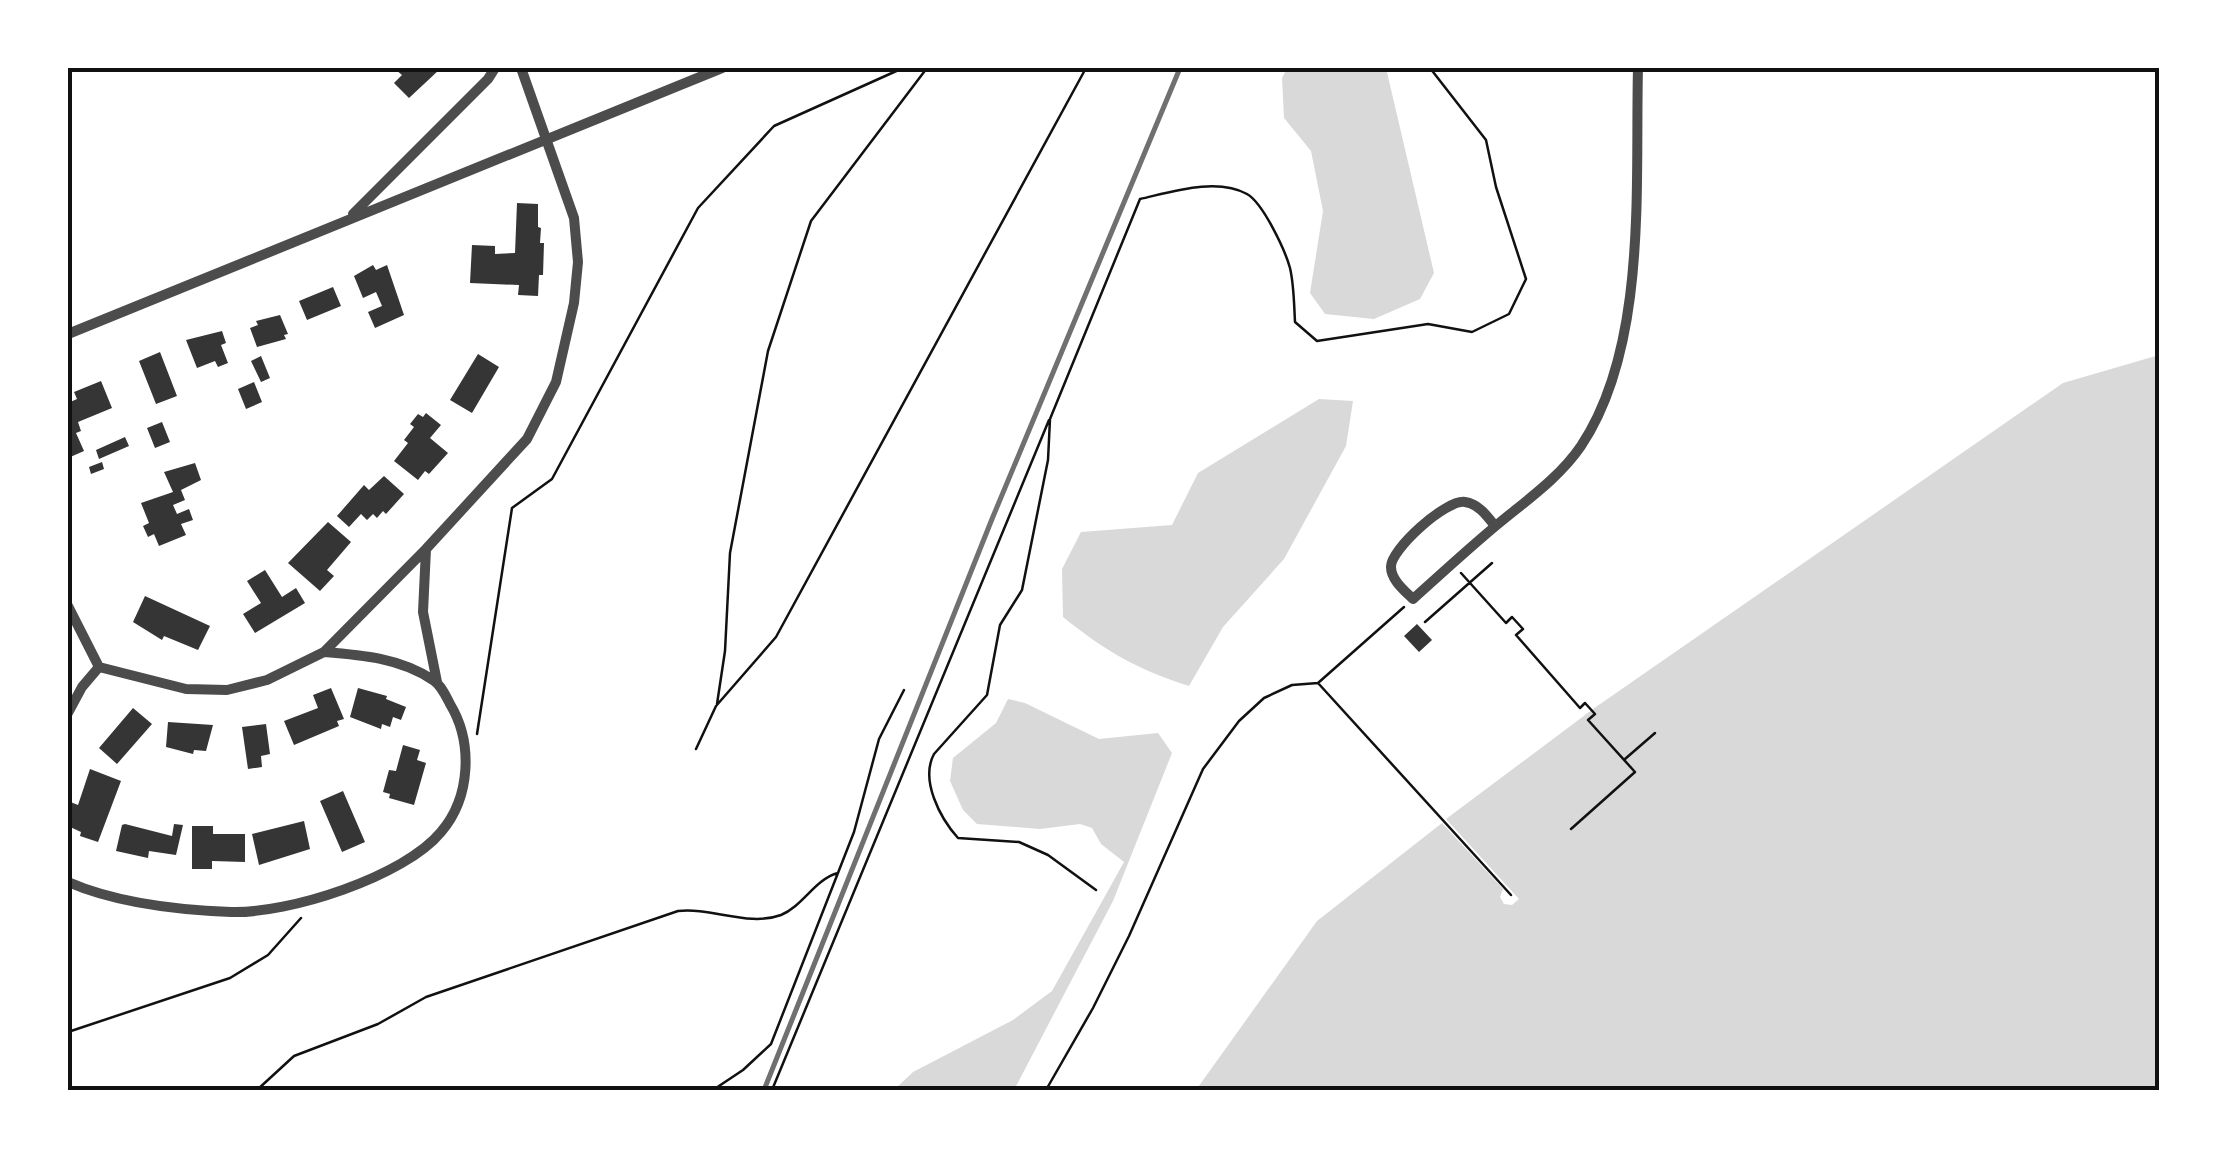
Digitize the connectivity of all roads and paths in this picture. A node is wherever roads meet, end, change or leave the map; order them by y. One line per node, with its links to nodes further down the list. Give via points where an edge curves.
1 (495, 68): 10 (street)
2 (521, 68): 9 (street)
3 (722, 68): 9 (street)
4 (903, 68): 30 (path, via 774,126 698,208 552,479 512,508 478,732)
5 (927, 68): 26 (path, via 812,221 768,351 730,553)
6 (1086, 68): 26 (path, via 776,637)
7 (1430, 68): 12 (path, via 1486,140 1526,280 1509,314 1472,332 1428,324 1317,341 1296,322 1290,266 1250,195 1220,186 1168,192 1140,199)
8 (1638, 68): 13 (street, via 1635,242 1619,361 1580,448)
9 (548, 140): 10 (street); 14 (street, via 574,218 578,262 556,382 527,438)
10 (348, 219): 11 (street)
11 (68, 334)
12 (1050, 419): 35 (path, via 1022,590 1000,625 987,695 929,763 944,823 958,838 1018,842); 41 (path)
13 (1495, 526): 16 (street); 18 (street, via 1466,502 1441,510 1390,563)
14 (426, 549): 21 (street); 23 (street, via 422,612)
15 (1492, 563): 17 (path)
16 (1453, 564): 17 (path); 18 (street)
17 (1470, 582): 20 (path); 31 (path, via 1506,623 1512,618 1522,629 1516,635 1580,708 1585,703 1595,714 1588,720)
18 (1413, 600): 24 (path)
19 (68, 606): 22 (street)
20 (1426, 622)
21 (324, 652): 22 (street, via 267,680 227,690 186,689); 23 (street, via 394,661)
22 (99, 667): 27 (street)
23 (437, 682): 30 (street, via 458,717)
24 (1318, 683): 36 (path); 42 (path, via 1292,685 1264,698 1203,769 1122,950)
25 (904, 690): 33 (path, via 879,738)
26 (716, 706): 29 (path)
27 (68, 714)
28 (1655, 733): 31 (path)
29 (696, 749)
30 (466, 757): 37 (street, via 452,816 428,845 372,877)
31 (1624, 760): 32 (path, via 1635,772)
32 (1571, 828)
33 (838, 874): 39 (path, via 778,916 678,911 426,997 378,1024 304,1050); 40 (path, via 771,1044)
34 (68, 882): 37 (street, via 110,897 233,912)
35 (1096, 890)
36 (1511, 894)
37 (307, 899): 38 (path, via 308,908 289,933 247,970)
38 (68, 1032)
39 (257, 1090)
40 (713, 1090)
41 (772, 1090)
42 (1046, 1090)

